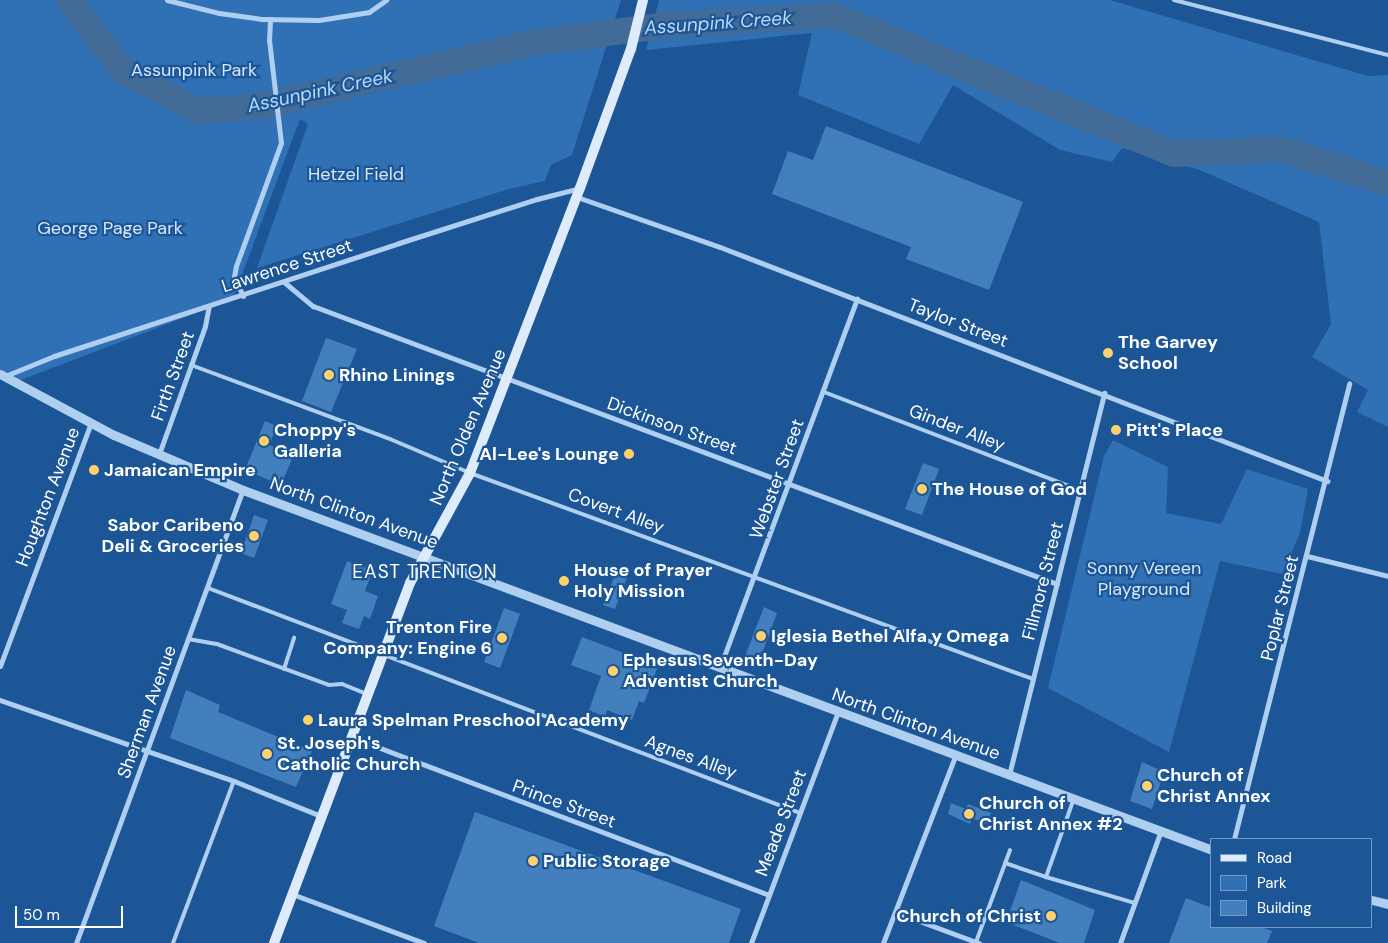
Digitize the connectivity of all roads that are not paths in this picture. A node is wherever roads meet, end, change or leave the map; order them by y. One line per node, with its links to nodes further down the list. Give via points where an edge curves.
1 (167, 0): 5 (street, via 219,13)
2 (386, 0): 5 (street, via 359,15 319,20)
3 (643, 0): 7 (main road, North Olden Avenue, via 631,50)
4 (1174, 0): 6 (lane)
5 (270, 19): 9 (street, via 269,40 281,120 280,150 236,266 234,276)
6 (1388, 55)
7 (578, 193): 8 (street, Lawrence Street, via 521,204); 10 (street, Taylor Street); 14 (main road, North Olden Avenue)
8 (284, 282): 9 (street, Lawrence Street); 14 (street, Dickinson Street, via 313,306)
9 (243, 296): 11 (street, Lawrence Street)
10 (857, 299): 16 (street, Webster Street); 17 (street, Taylor Street)
11 (209, 306): 12 (street, Firth Street); 13 (street, Lawrence Street)
12 (192, 366): 19 (street, Firth Street); 20 (lane, Covert Alley, via 390,439)
13 (2, 375): 18 (street, North Clinton Avenue)
14 (507, 380): 20 (main road, North Olden Avenue); 22 (street, Dickinson Street)
15 (1349, 383): 21 (street, Poplar Street)
16 (824, 392): 22 (street, Webster Street); 24 (lane, Ginder Alley)
17 (1104, 393): 21 (street, Taylor Street); 24 (street, Fillmore Street)
18 (91, 423): 19 (street, North Clinton Avenue); 34 (street, Houghton Avenue)
19 (158, 455): 23 (street, North Clinton Avenue)
20 (470, 473): 25 (main road, North Olden Avenue); 27 (lane, Covert Alley)
21 (1327, 481): 26 (street, Poplar Street)
22 (789, 484): 27 (street, Webster Street); 29 (street, Dickinson Street)
23 (243, 490): 25 (street, North Clinton Avenue); 30 (street, Sherman Avenue)
24 (1079, 490): 29 (street, Fillmore Street)
25 (425, 556): 33 (main road, North Olden Avenue, via 410,584); 35 (street, North Clinton Avenue)
26 (1307, 556): 28 (street); 50 (street, Poplar Street)
27 (755, 576): 35 (street, Webster Street); 37 (lane, Covert Alley)
28 (1388, 576)
29 (1057, 584): 37 (street, Fillmore Street)
30 (208, 588): 32 (street, Sherman Avenue); 33 (lane, Agnes Alley)
31 (294, 638): 36 (lane)
32 (188, 639): 36 (lane, via 217,644); 42 (street, Sherman Avenue)
33 (382, 656): 38 (main road, North Olden Avenue); 47 (lane, Agnes Alley)
34 (0, 666)
35 (720, 667): 40 (street, North Clinton Avenue)
36 (284, 668): 38 (lane, via 329,685 342,684)
37 (1033, 679): 44 (street, Fillmore Street)
38 (367, 694): 41 (main road, North Olden Avenue)
39 (0, 700): 42 (street)
40 (838, 712): 43 (street, North Clinton Avenue); 47 (street, Meade Street)
41 (350, 737): 48 (main road, North Olden Avenue); 56 (street, Prince Street)
42 (147, 752): 45 (street); 62 (street, Sherman Avenue)
43 (955, 756): 44 (street, North Clinton Avenue); 60 (street)
44 (1008, 775): 46 (street, North Clinton Avenue)
45 (234, 781): 48 (street); 63 (lane)
46 (1073, 801): 49 (street, North Clinton Avenue); 54 (lane)
47 (800, 813): 56 (street, Meade Street)
48 (321, 816): 55 (main road, North Olden Avenue)
49 (1160, 833): 51 (street, North Clinton Avenue); 58 (street)
50 (1234, 838)
51 (1210, 849)
52 (1010, 850): 53 (lane)
53 (1005, 863): 54 (lane); 61 (lane)
54 (1046, 877): 58 (lane)
55 (292, 894): 64 (main road, North Olden Avenue); 65 (street)
56 (769, 895): 66 (street, Meade Street)
57 (1373, 900): 59 (street)
58 (1135, 903): 68 (street)
59 (1388, 904)
60 (895, 912): 61 (street); 67 (street)
61 (978, 942)
62 (76, 943)
63 (173, 943)
64 (274, 943)
65 (424, 943)
66 (751, 943)
67 (883, 943)
68 (1120, 943)

